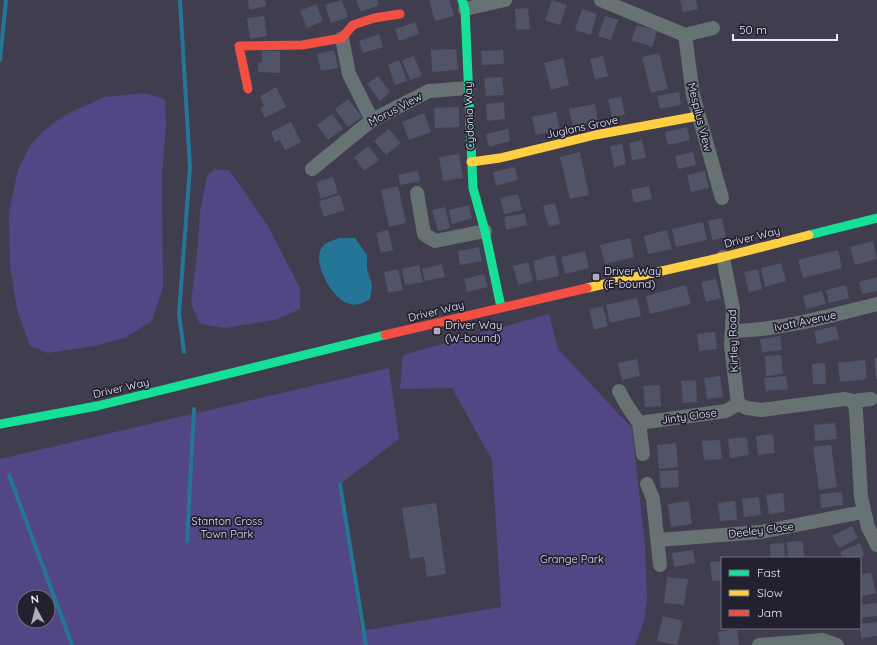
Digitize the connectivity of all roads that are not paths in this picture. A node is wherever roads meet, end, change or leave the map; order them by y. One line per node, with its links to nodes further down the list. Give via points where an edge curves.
1 (505, 0): 3 (street)
2 (601, 0): 6 (street)
3 (464, 4): 8 (main road, Cydonia Way)
4 (400, 14): 7 (main road, via 374,18 353,25)
5 (713, 28): 6 (street)
6 (685, 35): 10 (street, Mespilus View)
7 (342, 38): 9 (main road, via 302,45 239,46); 11 (street, via 349,74)
8 (468, 88): 11 (street, Morus View, via 429,91); 12 (main road, Cydonia Way)
9 (248, 89)
10 (698, 116): 12 (main road, Juglans Grove); 15 (street, Mespilus View)
11 (372, 120): 13 (street, Morus View)
12 (471, 162): 17 (main road, Cydonia Way, via 473,188)
13 (312, 169)
14 (417, 193): 17 (street, via 424,234 435,241)
15 (722, 198)
16 (877, 218): 18 (main road, Driver Way)
17 (485, 231): 20 (main road, Cydonia Way)
18 (723, 257): 20 (main road, Driver Way); 21 (street, Kirtley Road, via 733,309)
19 (877, 304): 21 (street, Ivatt Avenue, via 793,325 756,331)
20 (501, 307): 27 (main road, Driver Way, via 97,406)
21 (732, 331): 25 (street, Kirtley Road, via 731,346)
22 (619, 391): 26 (street)
23 (871, 399): 24 (street)
24 (854, 401): 25 (street, via 845,399 761,410); 30 (street)
25 (738, 404): 26 (street, Jinty Close, via 726,411)
26 (639, 423): 28 (street)
27 (0, 424)
28 (643, 454)
29 (647, 484): 31 (street, via 653,499)
30 (863, 512): 31 (street, Deeley Close, via 761,532); 32 (street)
31 (658, 540): 33 (street)
32 (877, 544)
33 (660, 565)
34 (758, 645): 35 (street, via 823,640)
35 (837, 645)

